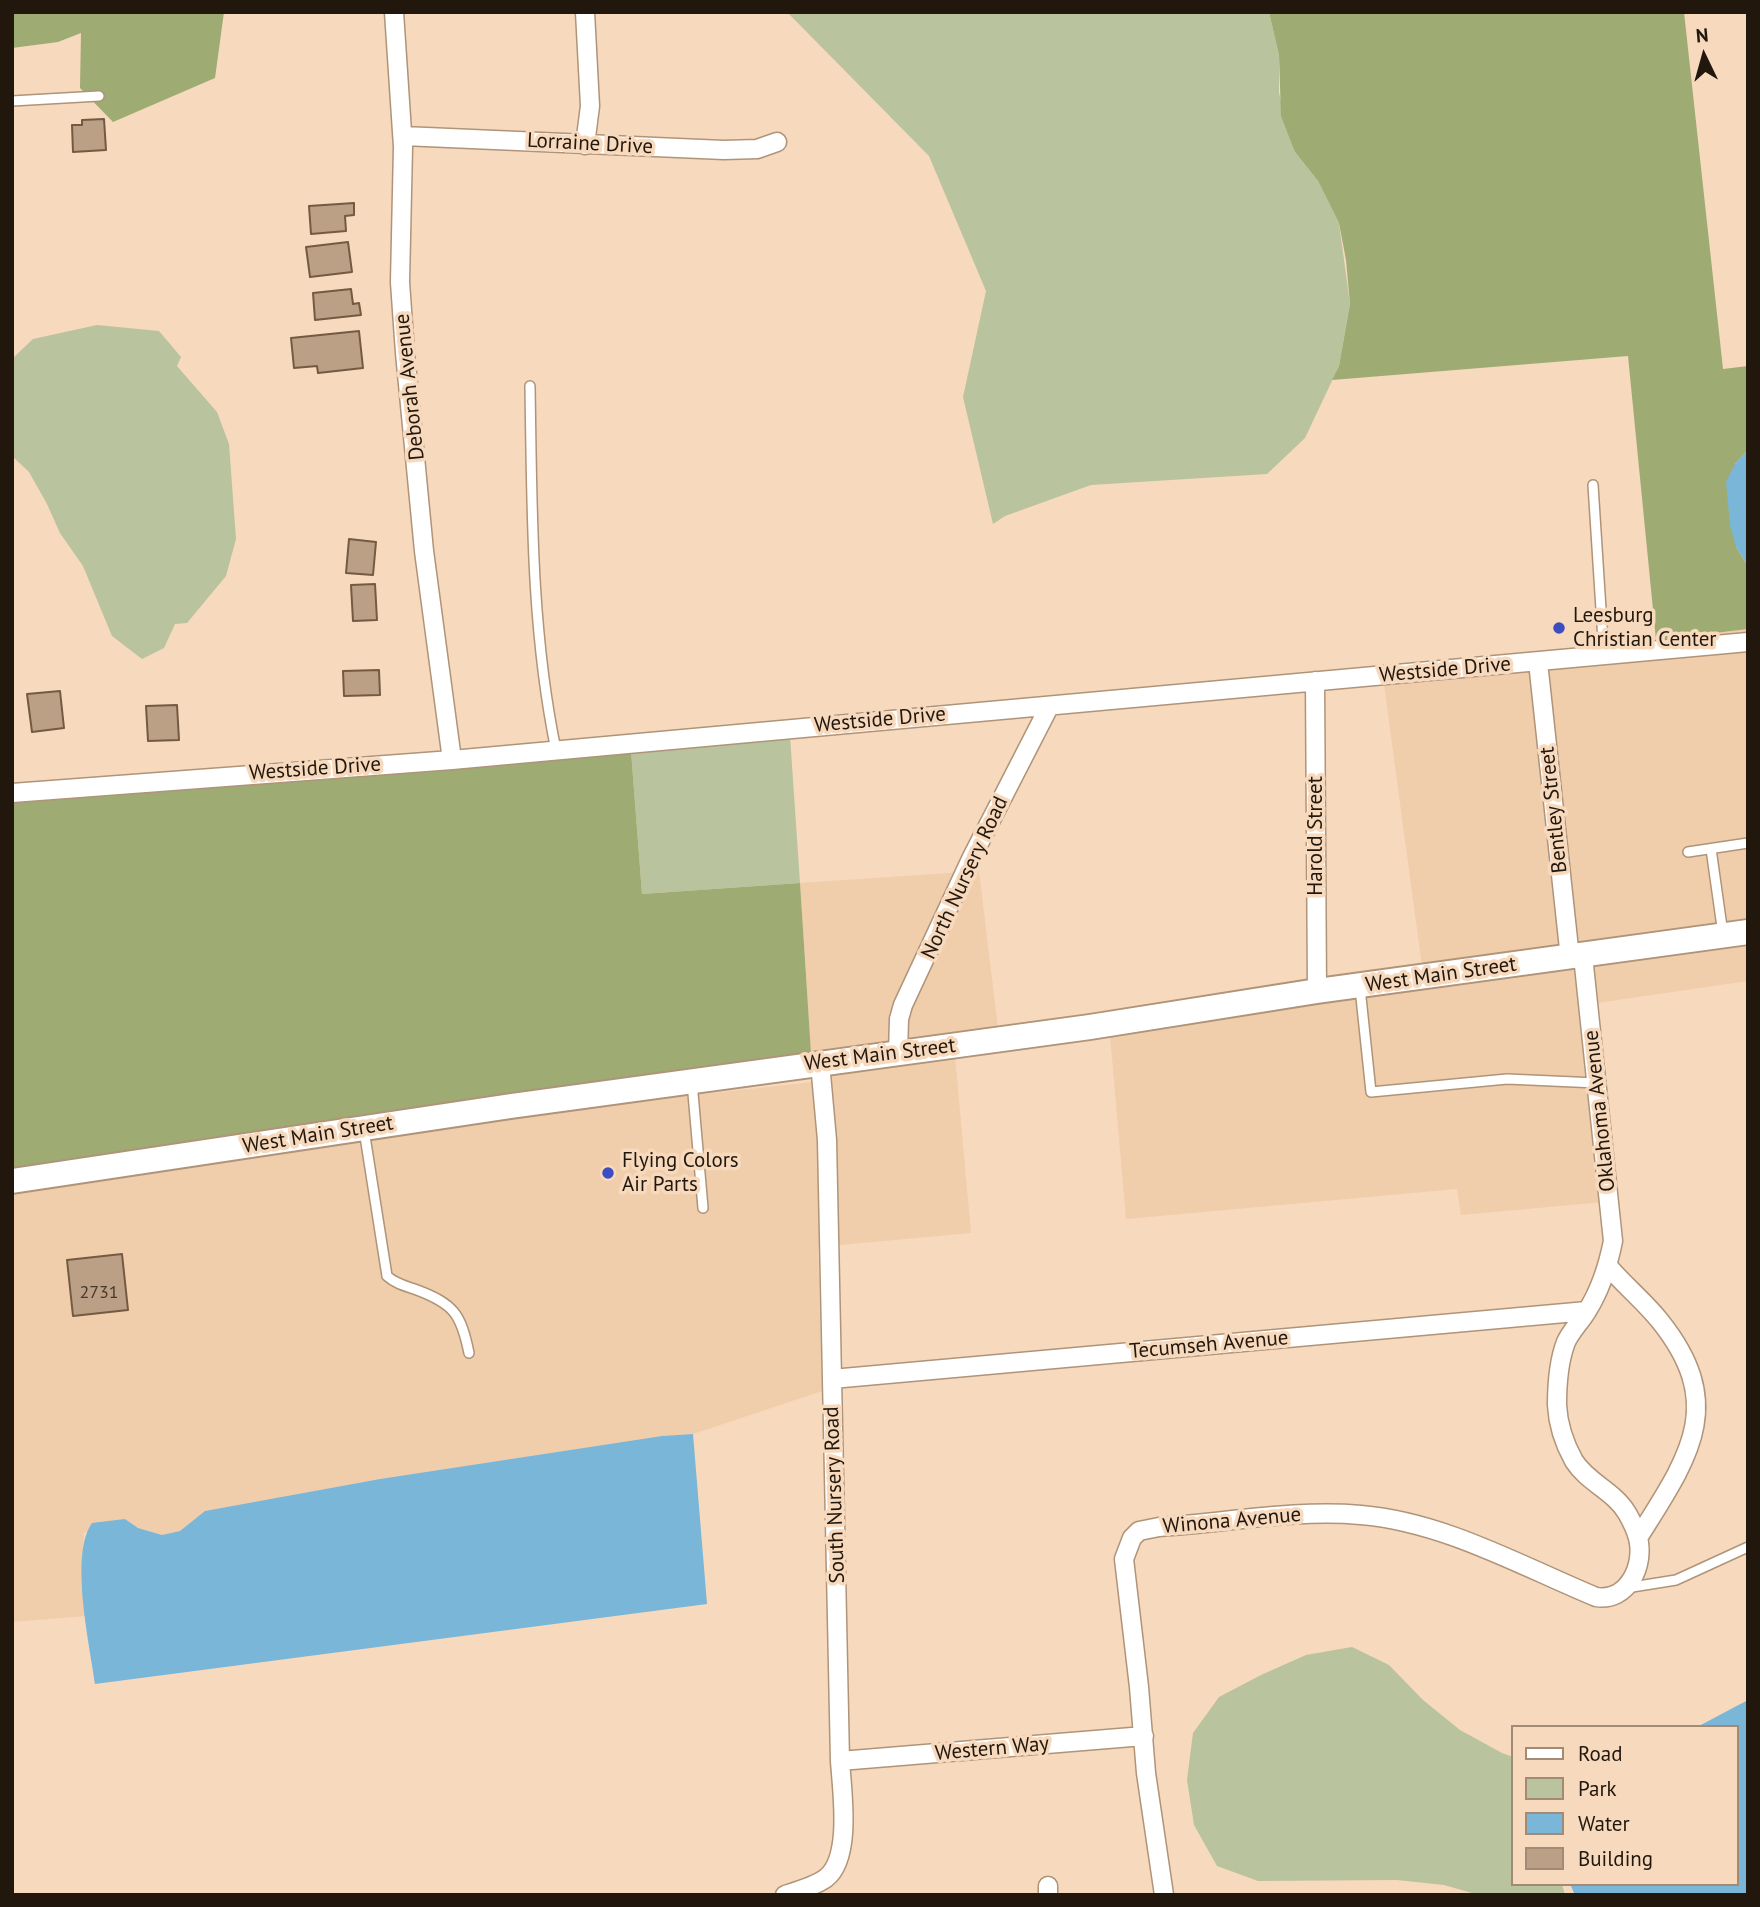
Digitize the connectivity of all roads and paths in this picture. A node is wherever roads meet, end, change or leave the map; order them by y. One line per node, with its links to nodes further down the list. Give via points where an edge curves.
1 (394, 12): 5 (street, Deborah Avenue)
2 (585, 12): 7 (street, via 590,106)
3 (99, 96): 4 (lane)
4 (12, 101)
5 (403, 136): 7 (street, Lorraine Drive); 16 (street, Deborah Avenue, via 400,282 405,353 424,551)
6 (776, 142): 7 (street, Lorraine Drive, via 757,149 724,150)
7 (585, 145)
8 (530, 386): 15 (lane, via 533,553 547,706)
9 (1593, 485): 11 (lane)
10 (1748, 642): 11 (street, Westside Drive)
11 (1604, 656): 12 (street, Westside Drive)
12 (1538, 662): 13 (street, Westside Drive); 22 (street, Bentley Street)
13 (1315, 681): 14 (street, Westside Drive); 24 (street, Harold Street)
14 (1049, 707): 15 (street, Westside Drive); 25 (street, North Nursery Road, via 903,1005)
15 (556, 750): 16 (street, Westside Drive)
16 (452, 760): 17 (street, Westside Drive)
17 (12, 793)
18 (1748, 843): 19 (lane)
19 (1711, 849): 20 (lane); 21 (lane)
20 (1688, 852)
21 (1736, 934): 22 (main road, West Main Street)
22 (1576, 957): 23 (main road, West Main Street); 28 (street, Oklahoma Avenue)
23 (1360, 986): 24 (main road, West Main Street); 28 (lane, via 1371,1092 1507,1079)
24 (1317, 992): 25 (main road, West Main Street)
25 (898, 1053): 26 (main road, West Main Street)
26 (820, 1063): 27 (main road, West Main Street); 35 (street, South Nursery Road, via 827,1140)
27 (692, 1080): 29 (main road, West Main Street); 31 (lane)
28 (1597, 1083): 32 (street, Oklahoma Avenue, via 1613,1241)
29 (363, 1128): 30 (main road, West Main Street); 34 (lane, via 387,1276 455,1311)
30 (12, 1181)
31 (703, 1208)
32 (1608, 1266): 33 (street, Oklahoma Avenue); 36 (street, via 1675,1341 1696,1388 1695,1427 1685,1453)
33 (1587, 1311): 35 (street, Tecumseh Avenue); 36 (street, Oklahoma Avenue, via 1566,1342 1561,1361 1558,1424 1575,1463 1621,1505)
34 (469, 1353)
35 (832, 1379): 40 (street, South Nursery Road)
36 (1638, 1538): 38 (street, via 1639,1561)
37 (1748, 1547): 38 (lane, via 1676,1580)
38 (1625, 1588): 39 (street, Winona Avenue, via 1614,1596 1596,1597 1439,1532 1363,1515 1321,1513 1139,1531 1124,1559)
39 (1144, 1737): 40 (street, Western Way); 42 (street, Winona Avenue)
40 (840, 1761): 41 (street, South Nursery Road, via 842,1841 835,1867 824,1880)
41 (785, 1895)
42 (1164, 1895)

